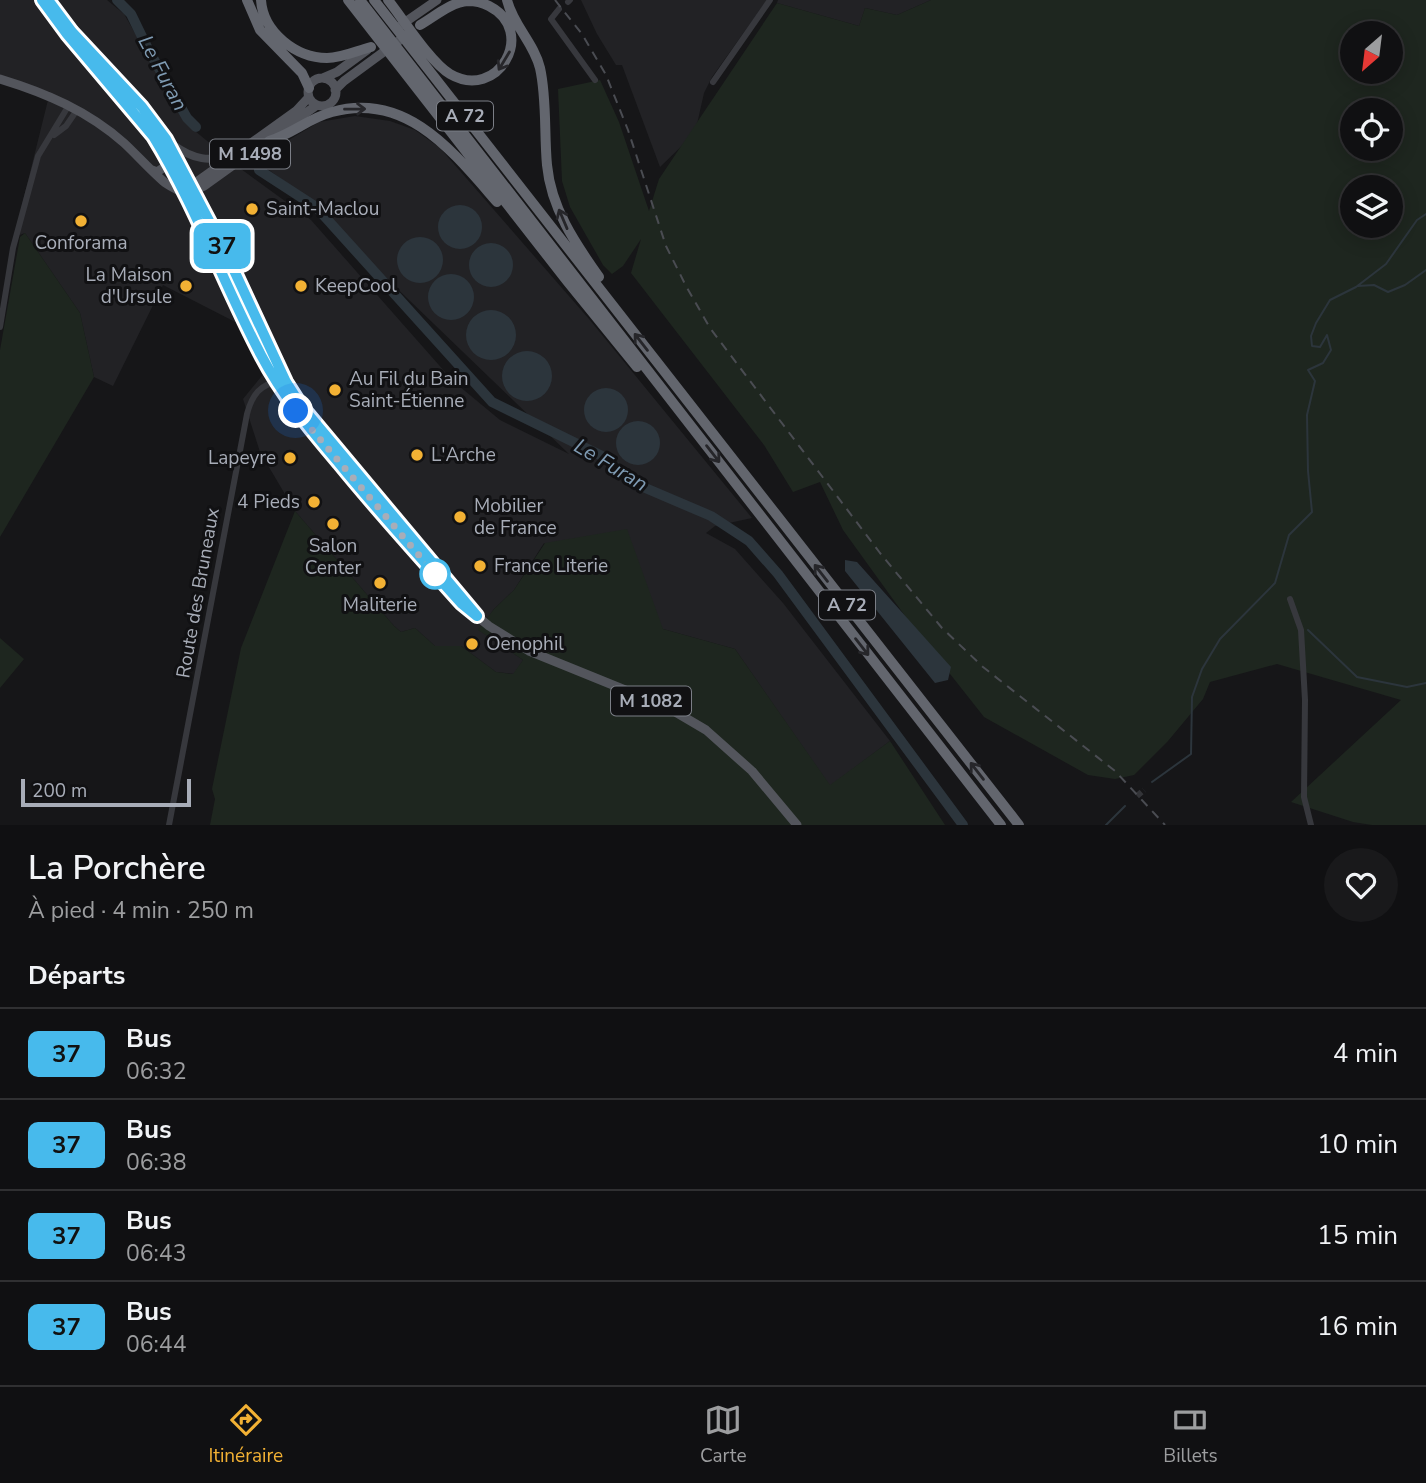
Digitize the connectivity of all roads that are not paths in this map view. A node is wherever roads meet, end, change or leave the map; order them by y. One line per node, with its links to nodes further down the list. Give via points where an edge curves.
1 (42, 0): 28 (main road)
2 (48, 0): 25 (main road, M 1082)
3 (247, 0): 22 (highway, via 260,30 302,73)
4 (261, 0): 16 (highway, via 271,27 298,51 328,58)
5 (348, 0): 32 (highway)
6 (360, 0): 38 (highway, A 72)
7 (374, 0): 33 (highway, A 72)
8 (388, 0): 15 (highway, one-way to 8, via 455,4 483,3 506,20 509,54 494,75 481,80 456,78 438,65)
9 (452, 0): 15 (main road)
10 (500, 0): 13 (highway)
11 (770, 0): 20 (street)
12 (433, 3): 16 (main road)
13 (509, 6): 33 (highway, one-way to 13, via 605,286 565,226 552,190 540,67)
14 (559, 9): 19 (street, via 551,19)
15 (420, 25): 16 (main road)
16 (374, 52): 17 (main road); 21 (main road)
17 (323, 78): 21 (main road, via 333,83); 22 (main road, via 315,80)
18 (0, 79): 24 (main road)
19 (595, 80)
20 (713, 82)
21 (335, 90): 23 (main road, via 330,103)
22 (309, 92): 23 (main road); 27 (main road, M 1498, via 296,111)
23 (317, 105): 26 (main road, M 1498)
24 (73, 107): 29 (main road, via 117,138); 34 (street, via 66,126 50,138 38,156 16,237)
25 (166, 139): 27 (main road, via 201,159); 30 (main road, M 1082)
26 (269, 141): 30 (main road, M 1498); 32 (highway, one-way to 32, via 313,118 349,109 376,110 410,120 452,151)
27 (240, 151): 30 (main road, M 1498)
28 (164, 154): 29 (main road, via 165,169 158,173); 30 (main road)
29 (147, 167): 30 (main road, via 173,195)
30 (188, 189): 31 (main road, M 1082); 31 (main road); 36 (main road, M 1082)
31 (207, 216): 35 (main road, M 1082)
32 (566, 281): 38 (highway, via 656,390)
33 (607, 299): 43 (highway, A 72, one-way to 33)
34 (0, 327)
35 (263, 333): 36 (main road); 37 (main road, M 1082)
36 (254, 339): 37 (main road, M 1082)
37 (281, 381): 40 (street, Route des Bruneaux, via 258,389 247,414); 41 (main road, M 1082, via 477,616 529,650 667,707 706,730 752,771)
38 (672, 400): 42 (highway, A 72, one-way to 42)
39 (1290, 598): 44 (street, via 1301,630 1304,797)
40 (169, 825)
41 (797, 825)
42 (1001, 825)
43 (1018, 825)
44 (1311, 825)

